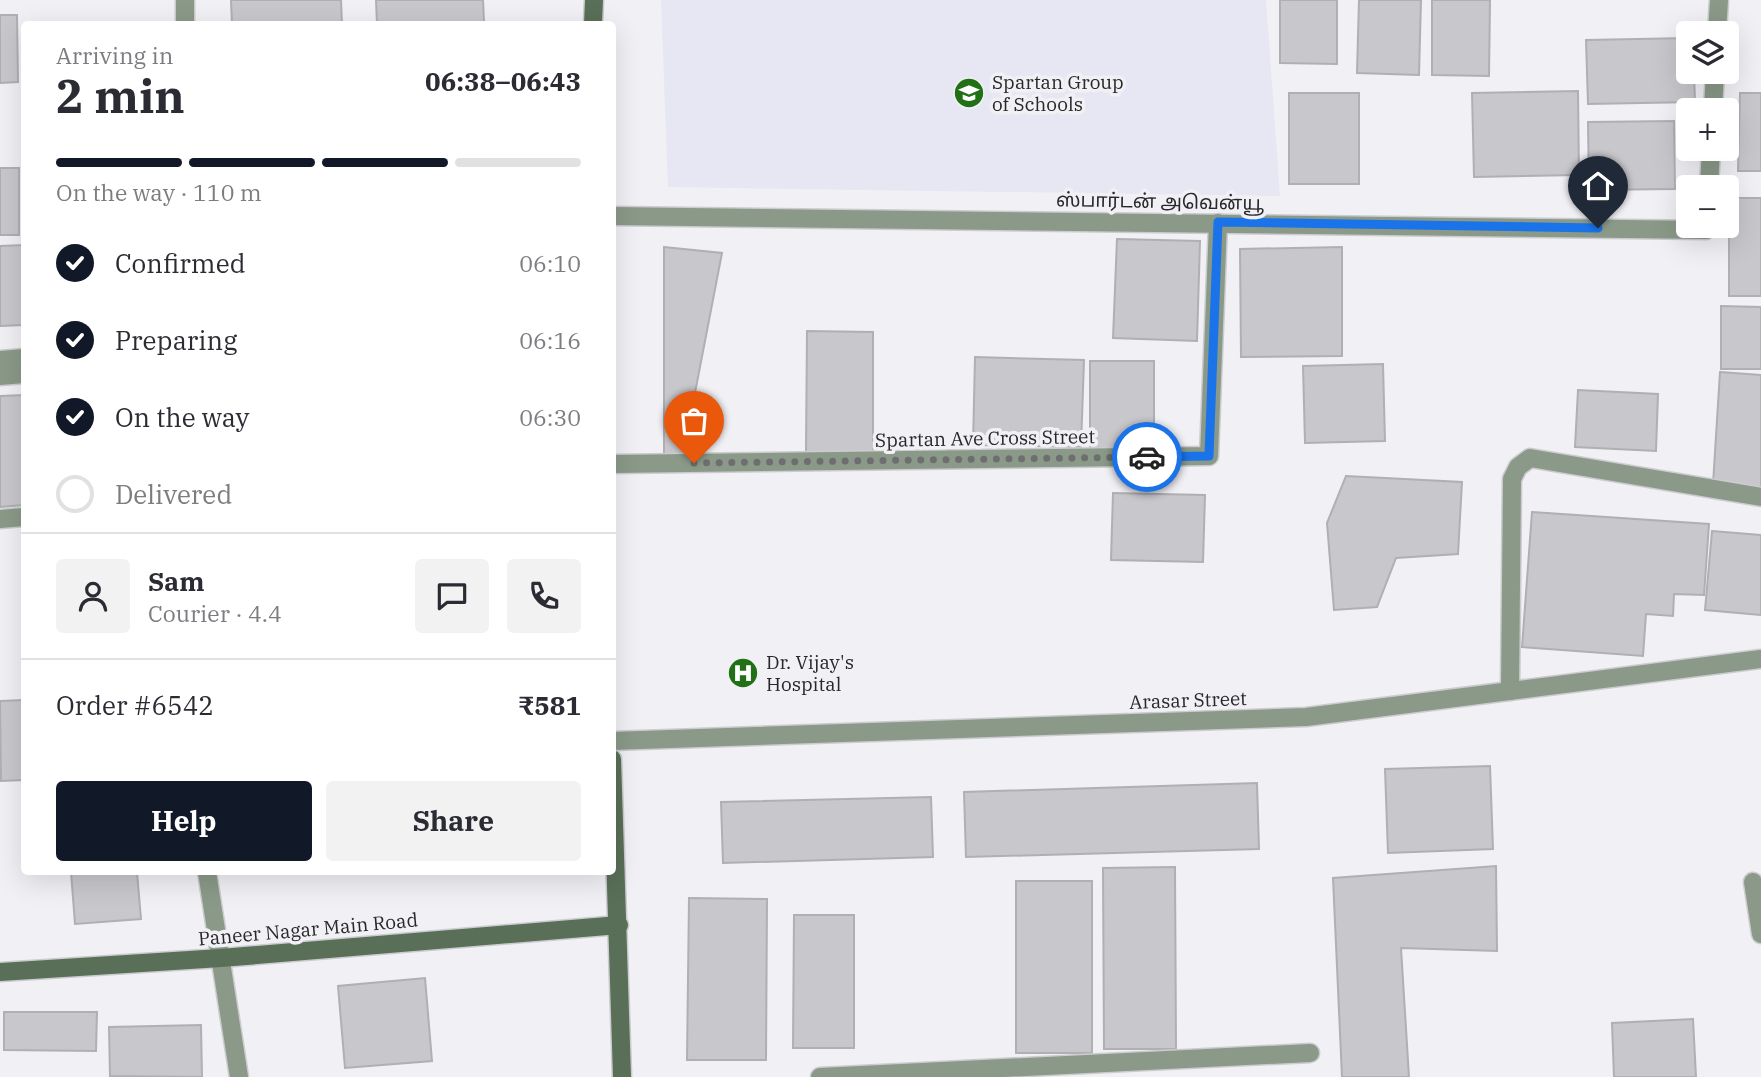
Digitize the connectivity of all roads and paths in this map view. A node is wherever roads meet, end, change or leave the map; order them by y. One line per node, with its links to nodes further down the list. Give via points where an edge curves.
1 (185, 0): 4 (street)
2 (594, 0): 5 (street)
3 (1719, 0): 6 (street)
4 (185, 21)
5 (593, 21)
6 (1718, 21)
7 (616, 216): 8 (street, ஸ்பார்டன் அவென்யூ)
8 (1218, 222): 9 (street, ஸ்பார்டன் அவென்யூ); 14 (street, Spartan Ave Cross Street, via 1209,456)
9 (1676, 228)
10 (21, 358): 11 (street)
11 (0, 360)
12 (21, 374): 13 (street)
13 (0, 376)
14 (616, 464)
15 (1761, 497): 19 (street, via 1530,458 1518,467 1511,479)
16 (21, 517): 17 (street)
17 (0, 519)
18 (1761, 659): 19 (street, Arasar Street)
19 (1510, 691): 20 (street, Arasar Street, via 1306,718)
20 (616, 741)
21 (616, 854): 24 (street)
22 (207, 875): 26 (street)
23 (1753, 883): 25 (street)
24 (619, 925): 26 (street, Paneer Nagar Main Road); 30 (street)
25 (1761, 934)
26 (221, 958): 27 (street, Paneer Nagar Main Road); 29 (street)
27 (0, 972)
28 (1310, 1053): 31 (street)
29 (239, 1077)
30 (622, 1077)
31 (820, 1077)

